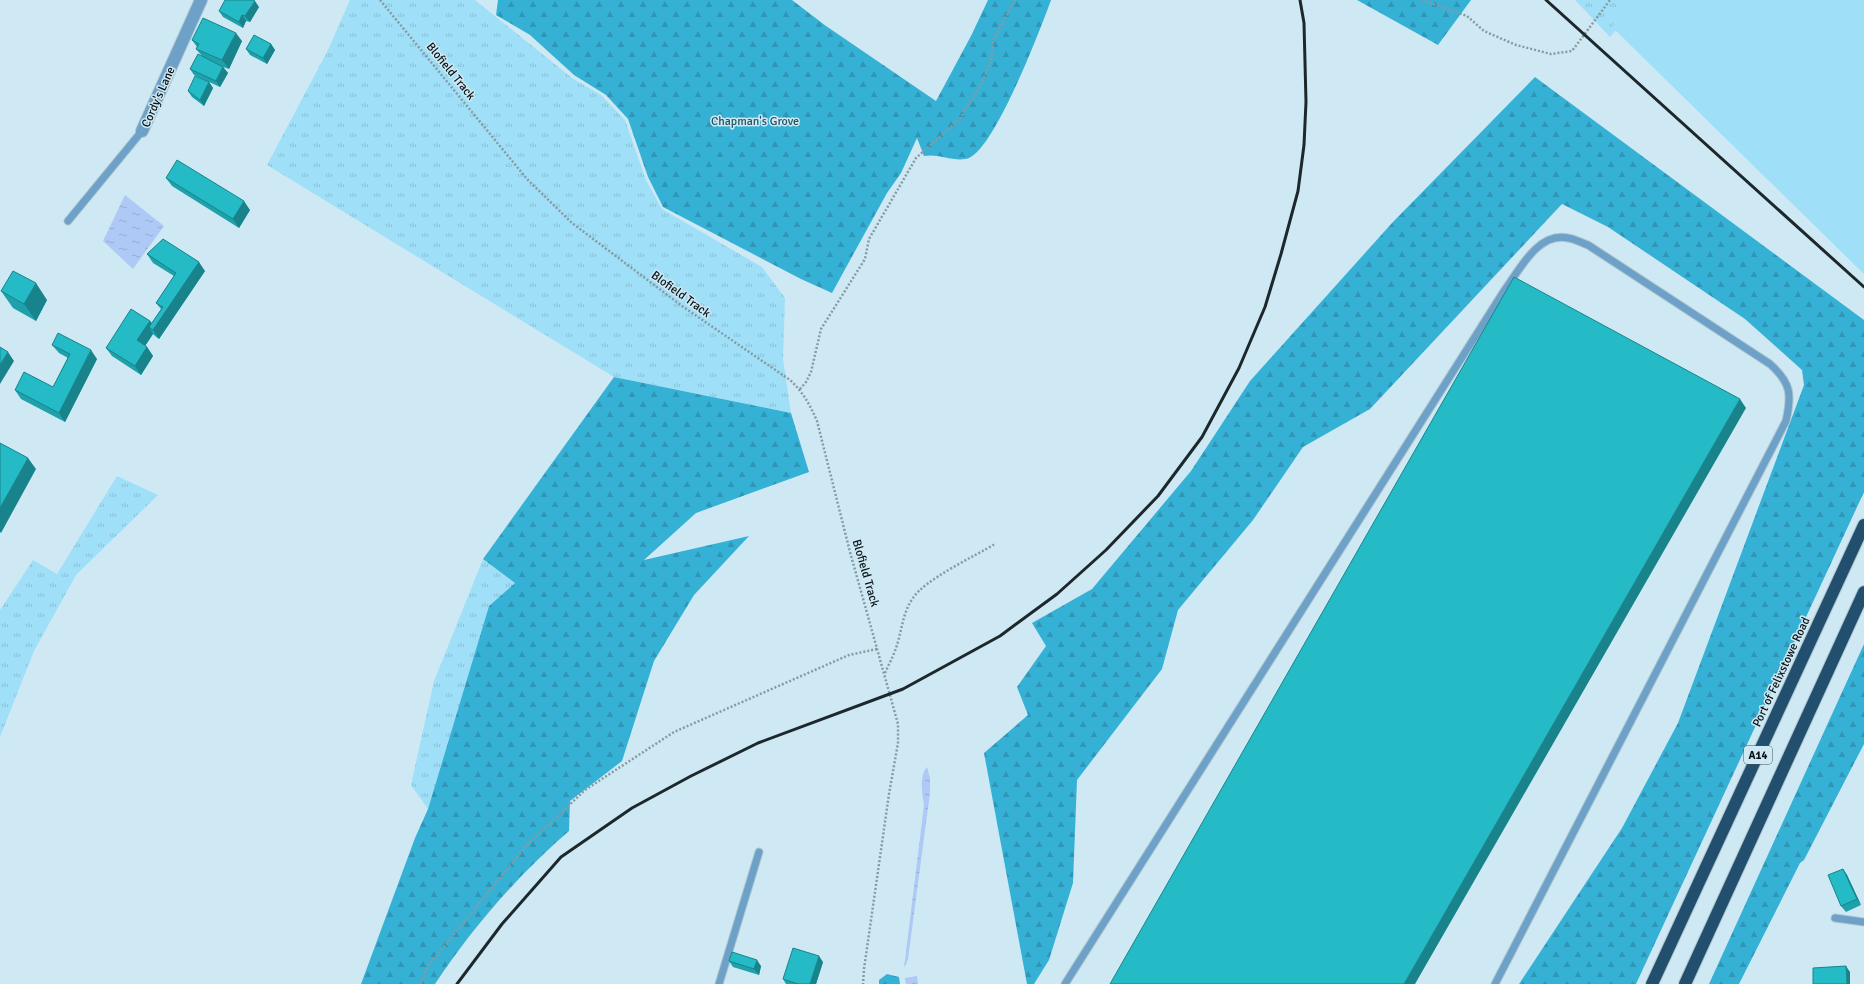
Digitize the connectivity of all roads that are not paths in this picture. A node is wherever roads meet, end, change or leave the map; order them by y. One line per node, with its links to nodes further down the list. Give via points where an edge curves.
1 (201, 0): 2 (street, Cordy's Lane)
2 (142, 131): 3 (lane, Cordy's Lane)
3 (68, 221)
4 (1864, 525): 12 (highway, Port of Felixstowe Road / A14)
5 (1864, 592): 13 (highway, A14)
6 (759, 852): 9 (lane)
7 (1835, 918): 8 (lane)
8 (1864, 922)
9 (719, 984)
10 (1065, 984): 11 (lane, via 1504,290 1535,249 1551,238 1567,237 1588,245 1770,364 1788,385 1790,401 1786,421)
11 (1496, 984)
12 (1652, 984)
13 (1685, 984)

